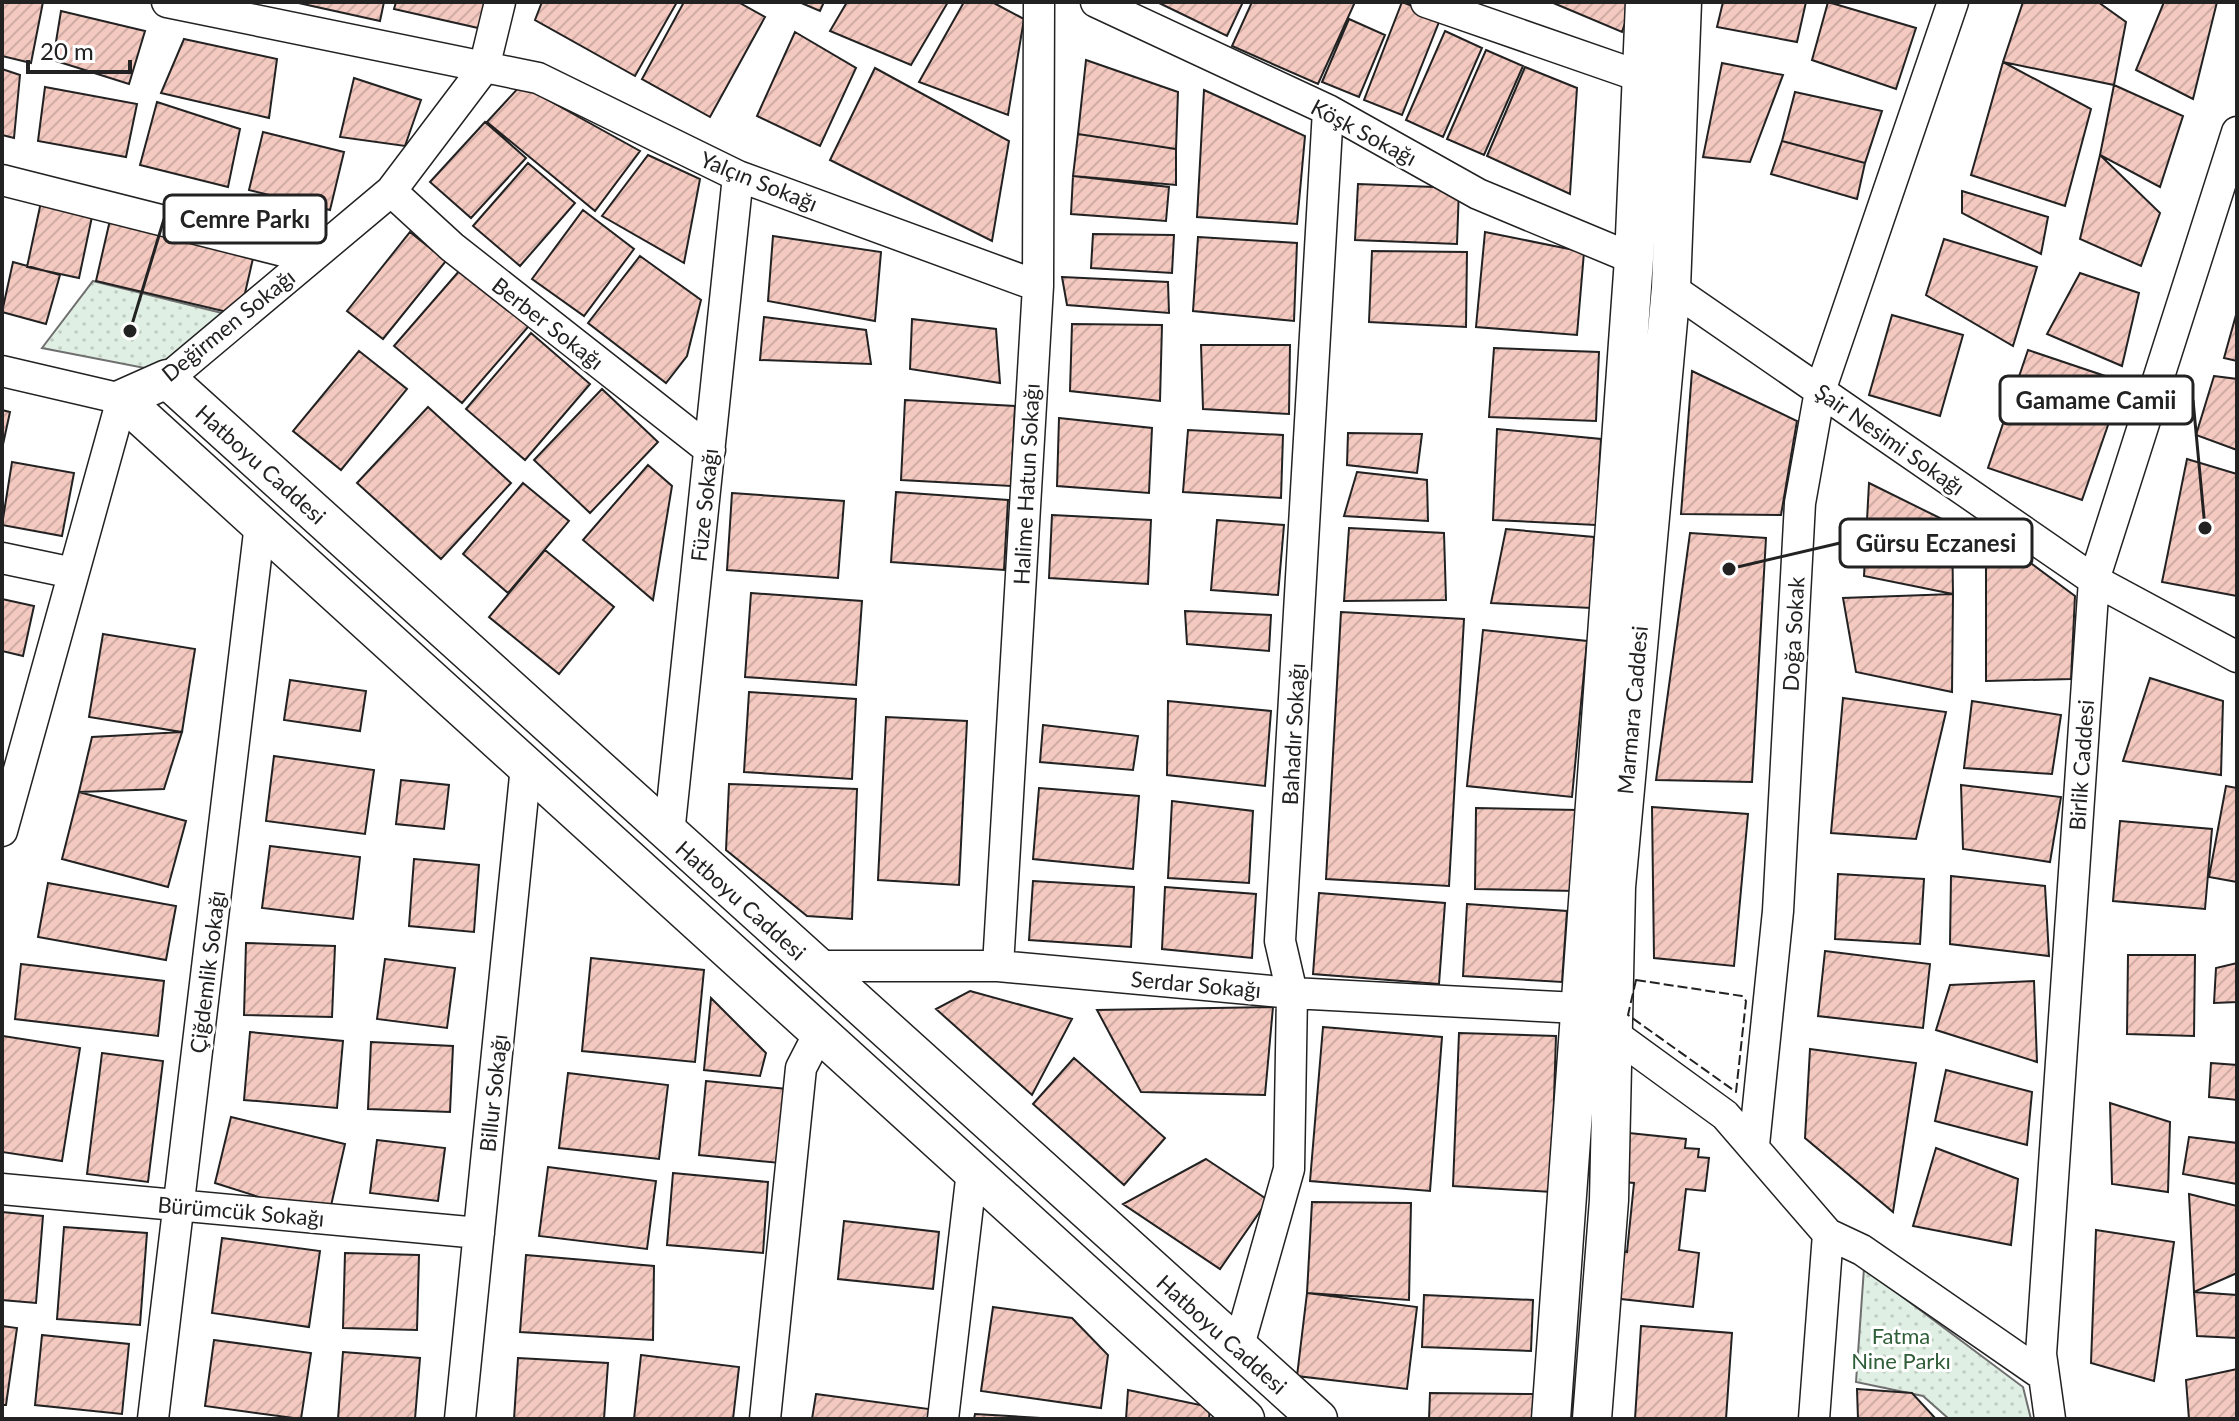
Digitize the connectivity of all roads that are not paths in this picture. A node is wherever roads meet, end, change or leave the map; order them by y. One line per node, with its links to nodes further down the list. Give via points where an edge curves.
1 (167, 2): 9 (street, Yalçın Sokağı)
2 (500, 2): 9 (street, Değirmen Sokağı)
3 (1039, 2): 18 (street, Halime Hatun Sokağı)
4 (1096, 2): 11 (street, Köşk Sokağı)
5 (1426, 2): 10 (street)
6 (1645, 2): 10 (street, Marmara Caddesi)
7 (1682, 2): 19 (street, Marmara Caddesi)
8 (1953, 2): 22 (street, Doğa Sokak)
9 (484, 68): 13 (street, Yalçın Sokağı, via 538,78); 15 (street, Değirmen Sokağı)
10 (1639, 76): 17 (street, Marmara Caddesi)
11 (1328, 110): 17 (street, Köşk Sokağı, via 1478,194); 37 (street, Bahadır Sokağı, via 1280,941)
12 (2237, 132): 29 (street, Birlik Caddesi)
13 (738, 176): 18 (street, Yalçın Sokağı); 24 (street, Füze Sokağı)
14 (2, 180): 16 (street)
15 (391, 191): 16 (street, Değirmen Sokağı); 24 (street, Berber Sokağı, via 452,247)
16 (311, 258): 21 (street, Değirmen Sokağı)
17 (1634, 259): 19 (street); 39 (street, Marmara Caddesi)
18 (1038, 286): 36 (street, Halime Hatun Sokağı)
19 (1671, 288): 22 (street, Şair Nesimi Sokağı); 41 (street, Marmara Caddesi, via 1616,887)
20 (2, 371): 23 (street)
21 (167, 379): 23 (street, Değirmen Sokağı); 25 (street, Hatboyu Caddesi)
22 (1820, 391): 29 (street, Şair Nesimi Sokağı); 42 (street, Doğa Sokak, via 1800,503 1778,911)
23 (122, 399): 26 (street, Hatboyu Caddesi); 28 (street)
24 (710, 450): 34 (street, Füze Sokağı)
25 (273, 475): 26 (street); 34 (street, Hatboyu Caddesi)
26 (260, 524): 32 (street, Hatboyu Caddesi); 45 (street, Çiğdemlik Sokağı)
27 (2, 558): 28 (street)
28 (73, 573): 31 (street)
29 (2094, 580): 30 (street, Şair Nesimi Sokağı); 49 (street, Birlik Caddesi, via 2041,1354)
30 (2237, 657)
31 (11, 762): 33 (street)
32 (526, 766): 38 (street, Hatboyu Caddesi); 46 (street, Billur Sokağı)
33 (2, 831)
34 (669, 834): 35 (street, Hatboyu Caddesi)
35 (814, 966): 36 (street, Serdar Sokağı); 38 (street); 48 (street, Hatboyu Caddesi)
36 (998, 966): 37 (street, Serdar Sokağı)
37 (1292, 993): 39 (street, Serdar Sokağı); 48 (street, Bahadır Sokağı, via 1289,1169)
38 (787, 1003): 40 (street, Hatboyu Caddesi)
39 (1578, 1008): 41 (street); 56 (street, Marmara Caddesi)
40 (819, 1033): 43 (street, Hatboyu Caddesi); 53 (street, via 801,1068)
41 (1611, 1035): 42 (street, via 1691,1087); 57 (street, Marmara Caddesi, via 1609,1200)
42 (1754, 1145): 47 (street)
43 (972, 1171): 50 (street, Hatboyu Caddesi); 54 (street)
44 (2, 1189): 45 (street, Bürümcük Sokağı)
45 (178, 1206): 46 (street, Bürümcük Sokağı); 51 (street, Çiğdemlik Sokağı)
46 (479, 1233): 52 (street, Billur Sokağı)
47 (1828, 1234): 49 (street, via 1862,1250); 58 (street)
48 (1238, 1349): 50 (street); 55 (street, Hatboyu Caddesi)
49 (2044, 1376): 59 (street, Birlik Caddesi)
50 (1238, 1416)
51 (153, 1419)
52 (460, 1419)
53 (765, 1419)
54 (943, 1419)
55 (1318, 1419)
56 (1551, 1419)
57 (1592, 1419)
58 (1814, 1419)
59 (2050, 1419)

